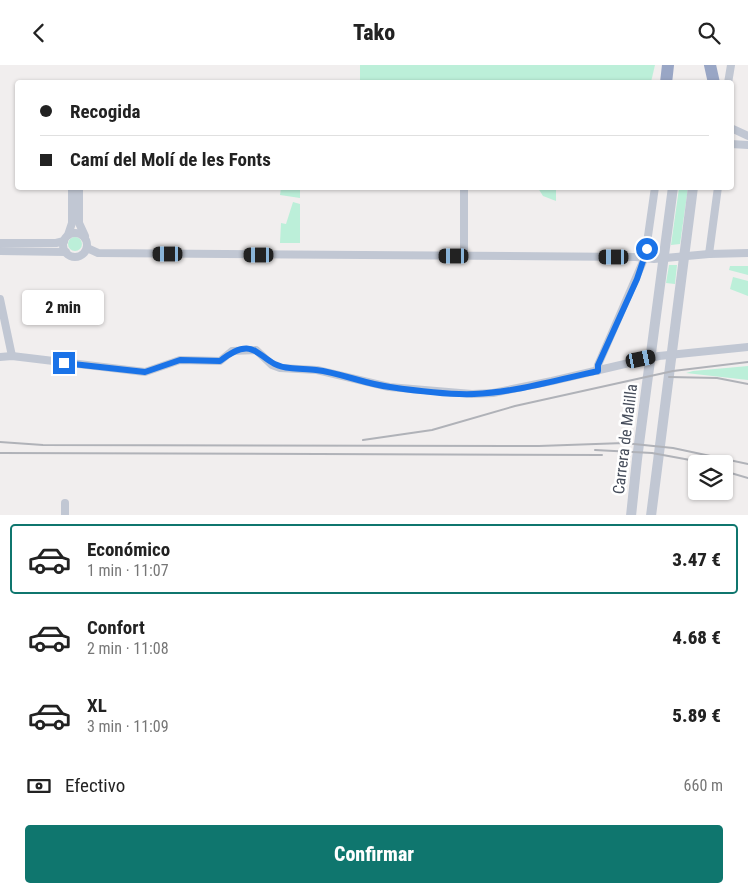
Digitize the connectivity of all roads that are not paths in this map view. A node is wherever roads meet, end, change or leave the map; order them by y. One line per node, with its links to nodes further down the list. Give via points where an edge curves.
1 (668, 65): 4 (highway)
2 (710, 65): 5 (highway)
3 (730, 65): 6 (street)
4 (666, 80)
5 (713, 80)
6 (728, 80)
7 (734, 130): 8 (street)
8 (748, 136)
9 (734, 145): 10 (street)
10 (748, 145)
11 (72, 190): 18 (street, via 72,223)
12 (79, 190): 19 (street, via 79,223)
13 (464, 190): 26 (street)
14 (655, 190): 27 (street)
15 (673, 190): 34 (street, Carrera de Malilla)
16 (694, 190): 35 (street, Carrera de Malilla)
17 (718, 190): 25 (street)
18 (66, 238): 19 (street, via 79,233); 20 (street, via 56,243); 23 (street)
19 (86, 238): 21 (street)
20 (0, 243)
21 (87, 248): 23 (street, via 77,257); 26 (street, via 98,253)
22 (0, 251): 23 (street)
23 (66, 252)
24 (748, 253): 25 (street)
25 (709, 254): 27 (street)
26 (464, 256): 27 (street)
27 (646, 257): 32 (street)
28 (0, 299): 30 (street)
29 (748, 347): 32 (street, via 659,355)
30 (12, 356): 31 (street); 32 (street, via 145,372 180,360 220,361 232,351 250,349 280,368 317,370 389,387 472,394)
31 (0, 357)
32 (598, 371)
33 (65, 503): 36 (street)
34 (632, 510)
35 (651, 510)
36 (65, 515)

